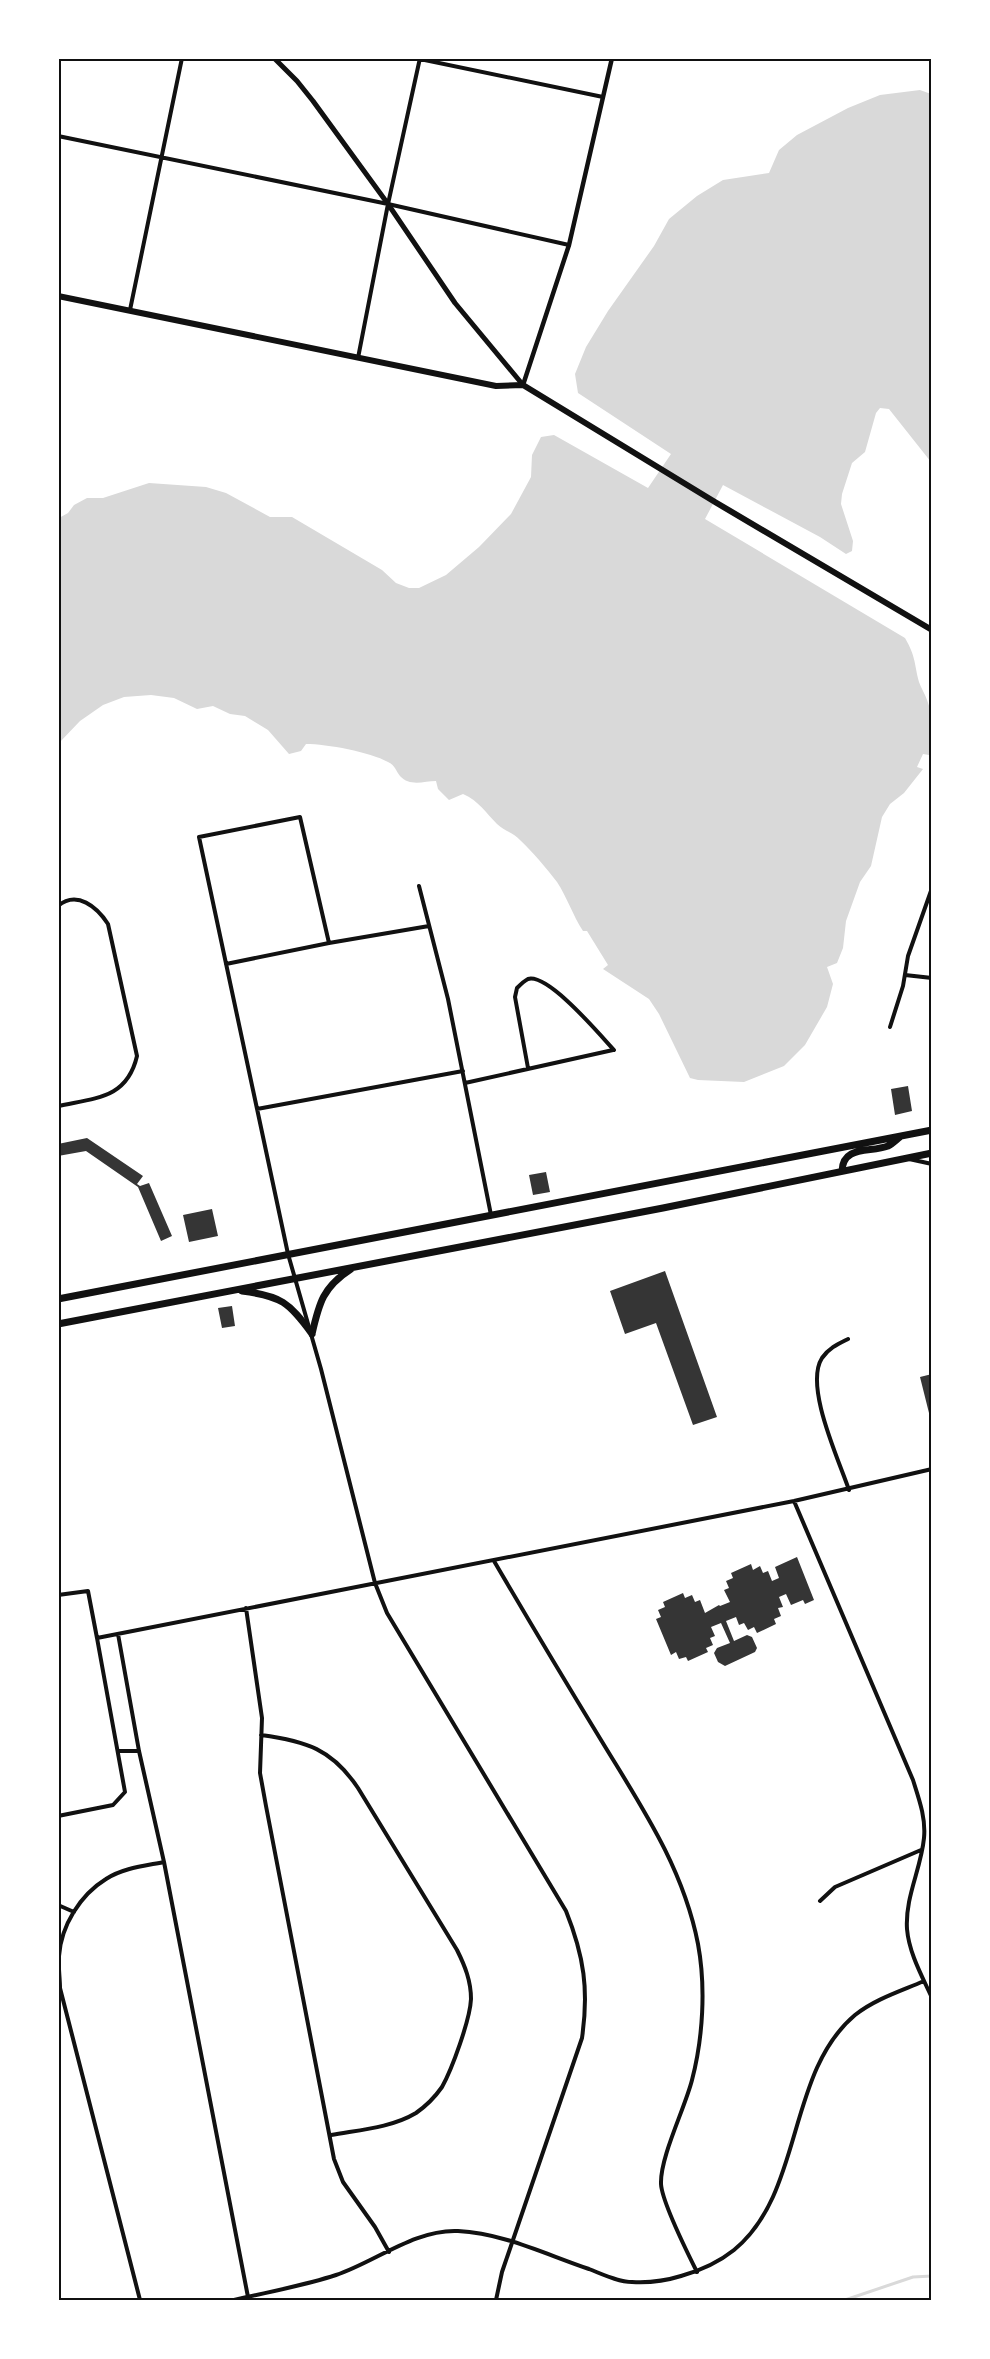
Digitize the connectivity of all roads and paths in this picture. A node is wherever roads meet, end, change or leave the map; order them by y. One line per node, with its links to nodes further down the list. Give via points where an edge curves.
1 (182, 58): 7 (street)
2 (274, 58): 8 (main road, via 313,101)
3 (612, 58): 5 (street)
4 (418, 59): 5 (street); 8 (street)
5 (603, 97): 9 (street)
6 (58, 136): 7 (street)
7 (162, 157): 8 (street); 11 (street)
8 (388, 204): 9 (street); 12 (street); 13 (main road, via 455,303)
9 (569, 245): 13 (street)
10 (58, 296): 11 (main road)
11 (130, 311): 12 (main road)
12 (357, 358): 13 (main road, via 496,386)
13 (523, 385): 14 (main road)
14 (932, 630)
15 (419, 886): 18 (street)
16 (932, 888): 21 (street)
17 (58, 906): 27 (street, via 81,900 98,911 108,924 137,1056 129,1077 117,1091)
18 (429, 926): 19 (street); 25 (street)
19 (329, 943): 20 (street); 20 (street, via 300,816 199,837)
20 (226, 964): 28 (street)
21 (905, 975): 22 (street); 23 (street)
22 (932, 978)
23 (890, 1027)
24 (528, 1068): 24 (street, via 515,997 517,988 528,979 535,979 559,992 614,1050); 26 (street)
25 (463, 1071): 26 (street); 28 (street)
26 (465, 1083): 35 (street)
27 (58, 1106)
28 (257, 1109): 36 (street)
29 (932, 1130): 30 (highway)
30 (902, 1136): 34 (highway, via 888,1146 851,1153 842,1163); 35 (highway)
31 (932, 1153): 32 (highway)
32 (903, 1158): 33 (street); 34 (highway)
33 (932, 1164)
34 (842, 1171): 37 (highway)
35 (491, 1215): 36 (highway)
36 (288, 1254): 38 (street); 40 (highway)
37 (353, 1267): 38 (highway); 42 (highway, via 329,1285)
38 (295, 1278): 39 (highway); 42 (street)
39 (236, 1290): 41 (highway); 42 (highway, via 268,1294 285,1303)
40 (58, 1299)
41 (58, 1324)
42 (312, 1334): 48 (street)
43 (848, 1339): 45 (street, via 822,1359 817,1383 821,1407)
44 (932, 1469): 45 (street)
45 (849, 1490): 46 (street)
46 (794, 1501): 47 (street); 57 (street, via 913,1780 924,1825)
47 (494, 1561): 48 (street); 67 (street, via 650,1821 685,1893 701,1970 701,2034 693,2080 661,2180)
48 (375, 1583): 50 (street); 65 (street, via 387,1613 566,1911 582,1955 586,2009 582,2038)
49 (58, 1595): 52 (street, via 88,1591)
50 (246, 1608): 51 (street); 53 (street, via 262,1718)
51 (118, 1634): 52 (street); 55 (street)
52 (97, 1638): 54 (street)
53 (261, 1736): 64 (street, via 260,1773); 64 (street, via 303,1743 325,1753 343,1769 457,1950 470,1987 470,2011 448,2074 434,2098 396,2122)
54 (119, 1751): 55 (street); 56 (street, via 126,1792 113,1805)
55 (139, 1751): 58 (street)
56 (58, 1816)
57 (922, 1850): 59 (street, via 835,1887); 62 (street, via 912,1883 907,1928 910,1948)
58 (164, 1862): 61 (street, via 106,1879); 68 (street)
59 (820, 1901)
60 (58, 1905): 61 (street)
61 (74, 1912): 69 (street, via 59,1956 60,1989)
62 (924, 1981): 63 (street); 67 (street, via 874,2002 838,2033 818,2067 766,2210 733,2251)
63 (932, 1998)
64 (330, 2135): 66 (street, via 343,2182)
65 (513, 2242): 66 (street, via 483,2234 446,2231); 67 (street, via 630,2283 661,2282); 71 (street)
66 (389, 2252): 68 (street, via 335,2276)
67 (697, 2272)
68 (248, 2297): 70 (street)
69 (140, 2301)
70 (234, 2301)
71 (496, 2301)

